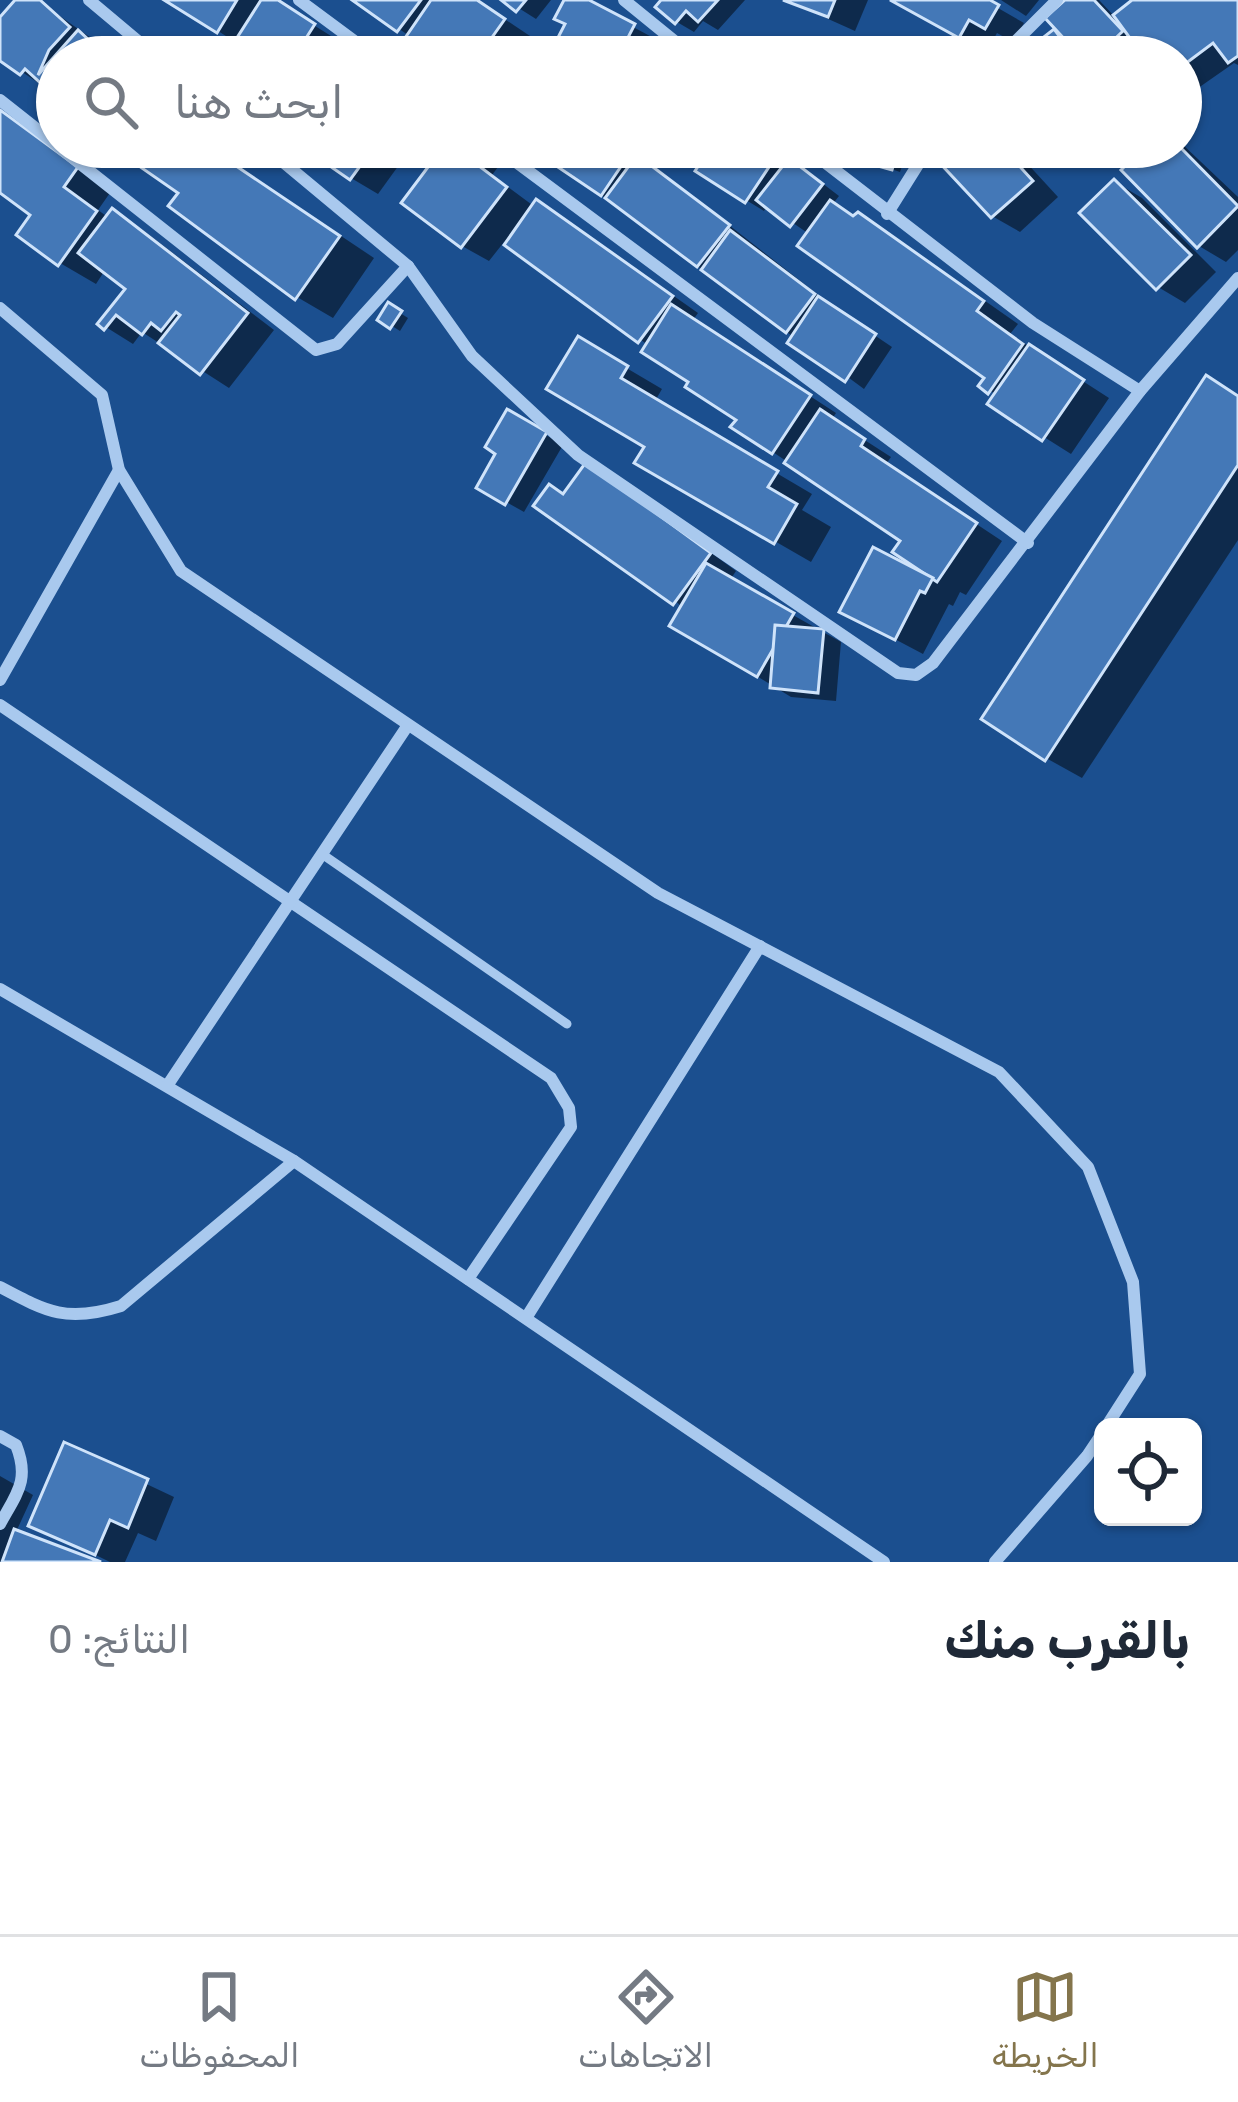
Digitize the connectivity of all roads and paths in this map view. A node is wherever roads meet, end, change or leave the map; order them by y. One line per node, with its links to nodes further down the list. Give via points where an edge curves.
1 (88, 0): 5 (street)
2 (298, 0): 6 (street)
3 (624, 0): 7 (street)
4 (1058, 0): 8 (street)
5 (132, 36)
6 (347, 36)
7 (668, 36)
8 (1021, 36)
9 (0, 100): 10 (street)
10 (36, 129)
11 (86, 168): 17 (street, via 316,350 337,344)
12 (290, 168): 17 (street)
13 (524, 168): 22 (street)
14 (831, 168): 16 (street)
15 (916, 168): 16 (street)
16 (887, 214): 20 (street)
17 (408, 266): 22 (street, via 472,356 578,455 898,673 916,675 933,663)
18 (1238, 278): 20 (street)
19 (0, 308): 21 (street, via 102,394)
20 (1140, 391): 22 (street)
21 (118, 470): 23 (street); 25 (street, via 181,571)
22 (1028, 543)
23 (0, 680)
24 (0, 705): 27 (street)
25 (409, 725): 26 (street); 28 (street, via 658,893)
26 (322, 854): 27 (street); 30 (lane)
27 (288, 903): 31 (street); 33 (street, via 551,1078 569,1108 571,1127)
28 (760, 946): 35 (street); 36 (street, via 999,1072 1088,1167 1133,1282 1140,1374)
29 (0, 989): 31 (street)
30 (568, 1024)
31 (167, 1086): 32 (street)
32 (294, 1161): 33 (street); 34 (street, via 121,1306 89,1316 50,1314)
33 (468, 1279): 35 (street)
34 (0, 1287)
35 (526, 1318): 40 (street)
36 (1111, 1418)
37 (0, 1436): 39 (street, via 16,1445 24,1466)
38 (1094, 1445): 41 (street)
39 (0, 1524)
40 (884, 1562)
41 (995, 1562)

